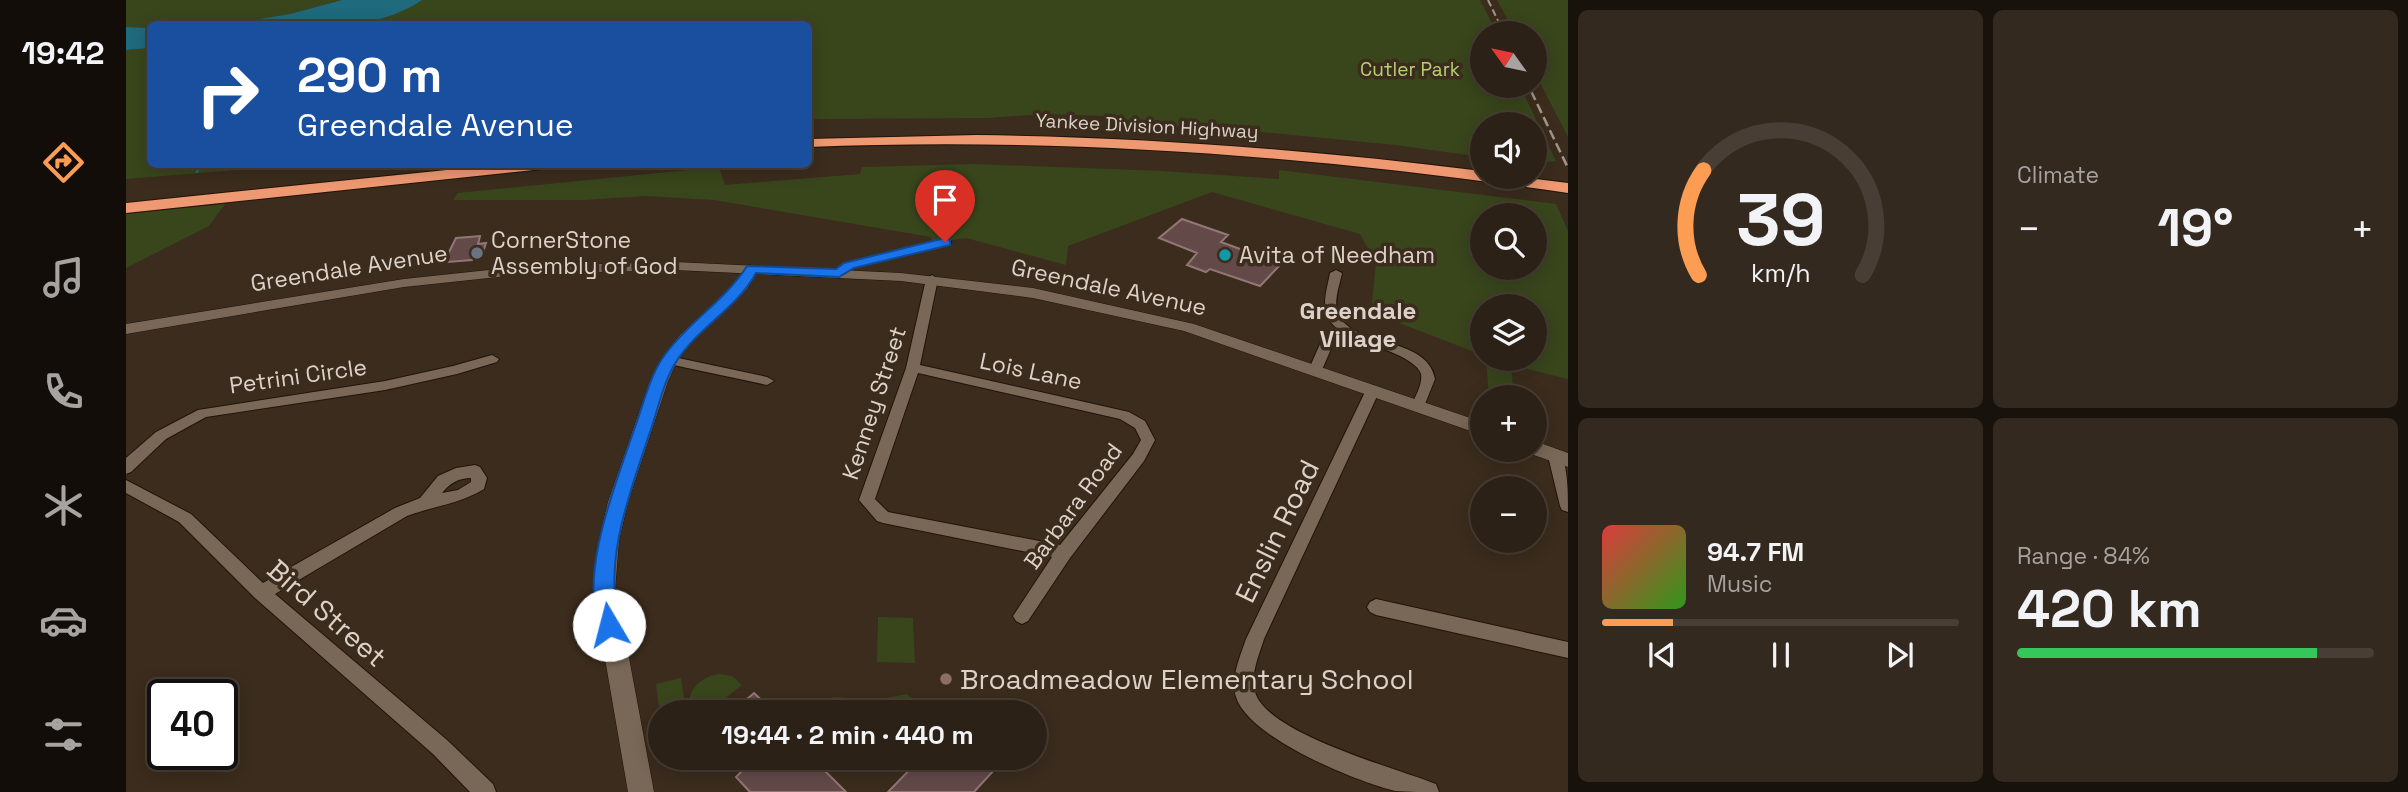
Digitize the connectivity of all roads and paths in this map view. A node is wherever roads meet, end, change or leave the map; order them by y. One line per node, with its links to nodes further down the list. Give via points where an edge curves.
1 (812, 132): 3 (highway, Yankee Division Highway, via 990,129 1144,133 1313,145)
2 (812, 143): 7 (highway, Yankee Division Highway, via 981,139 1152,144 1303,155)
3 (1470, 164)
4 (401, 168): 11 (highway)
5 (513, 168): 12 (highway)
6 (1547, 174): 8 (highway)
7 (1470, 175)
8 (1568, 177)
9 (1547, 185): 10 (highway)
10 (1568, 188)
11 (126, 196)
12 (126, 208)
13 (945, 242): 15 (street, via 849,266)
14 (751, 269): 15 (main road, Greendale Avenue); 18 (main road, Greendale Avenue, via 615,265 455,277); 21 (main road, via 742,286)
15 (839, 273): 17 (main road, Greendale Avenue)
16 (1336, 274): 19 (street, via 1331,313)
17 (932, 279): 22 (street, Kenney Street); 23 (main road, Greendale Avenue, via 1118,310 1206,332)
18 (126, 328)
19 (1346, 329): 23 (street, via 1325,347); 26 (street, via 1423,366 1428,377)
20 (492, 359): 30 (street, Petrini Circle, via 406,383 202,413 154,439)
21 (669, 360): 24 (street); 40 (main road, via 618,502 603,603)
22 (913, 368): 27 (street, Lois Lane, via 1124,415); 34 (street, Kenney Street, via 870,487 867,500 873,509 883,517 915,525)
23 (1316, 369): 25 (main road, Greendale Avenue)
24 (768, 381)
25 (1373, 390): 26 (main road, Greendale Avenue); 41 (street, Enslin Road, via 1255,639 1244,675 1246,698 1263,721 1287,736)
26 (1418, 406): 28 (main road, Greendale Avenue)
27 (1139, 423): 34 (street, Barbara Road, via 1148,440 1139,457)
28 (1470, 425)
29 (1562, 458): 33 (street)
30 (126, 468)
31 (126, 486): 35 (street, Bird Street, via 185,518)
32 (426, 502): 35 (street)
33 (1568, 506)
34 (1064, 552): 37 (street, Barbara Road)
35 (261, 593): 39 (street, Bird Street, via 440,747)
36 (1376, 607): 38 (street)
37 (1022, 616)
38 (1568, 650)
39 (485, 792)
40 (641, 792)
41 (1428, 792)

